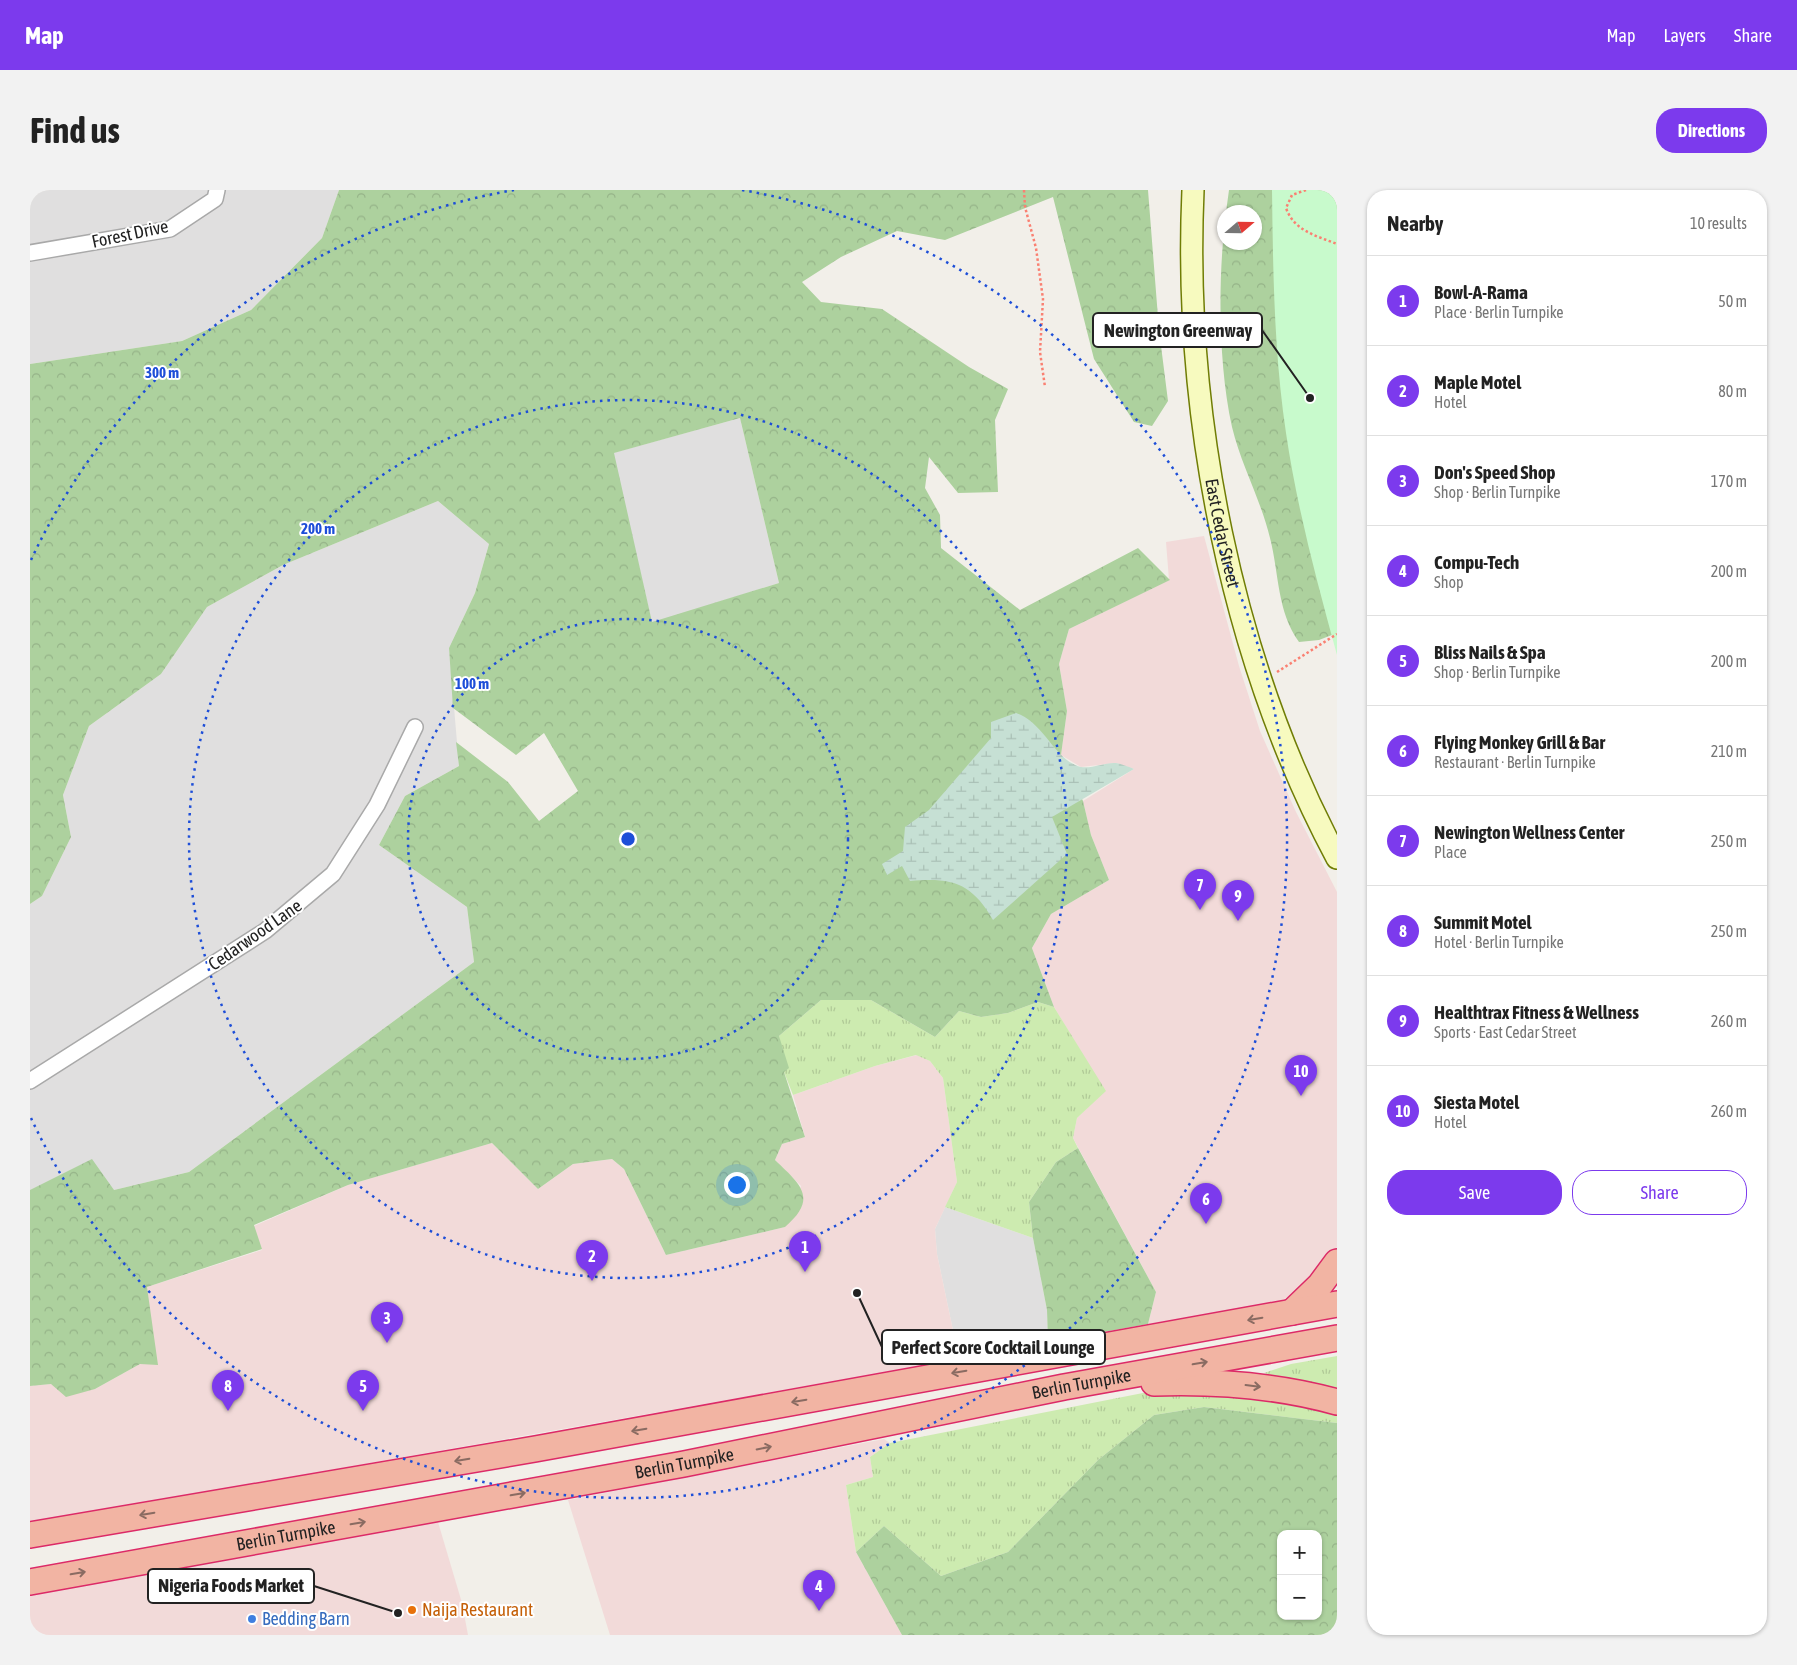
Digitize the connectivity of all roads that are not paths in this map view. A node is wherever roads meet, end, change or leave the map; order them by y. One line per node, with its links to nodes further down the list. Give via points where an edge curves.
1 (217, 190): 3 (street, Forest Drive, via 215,199 170,229)
2 (1193, 190): 5 (main road, East Cedar Street, via 1193,316 1209,468 1230,567 1262,679 1291,758)
3 (30, 252)
4 (415, 727): 6 (street, Cedarwood Lane, via 377,805 334,874 265,931)
5 (1337, 858)
6 (30, 1081)
7 (1337, 1262): 9 (highway, via 1320,1285)
8 (1337, 1304): 9 (highway, Berlin Turnpike)
9 (1292, 1312): 13 (highway, Berlin Turnpike, one-way to 13, via 535,1449)
10 (1337, 1338): 11 (highway, Berlin Turnpike, one-way to 10)
11 (1064, 1386): 12 (highway, one-way to 12, via 1231,1383 1280,1389); 14 (highway, Berlin Turnpike, one-way to 11, via 684,1464)
12 (1337, 1402)
13 (30, 1535)
14 (30, 1582)

